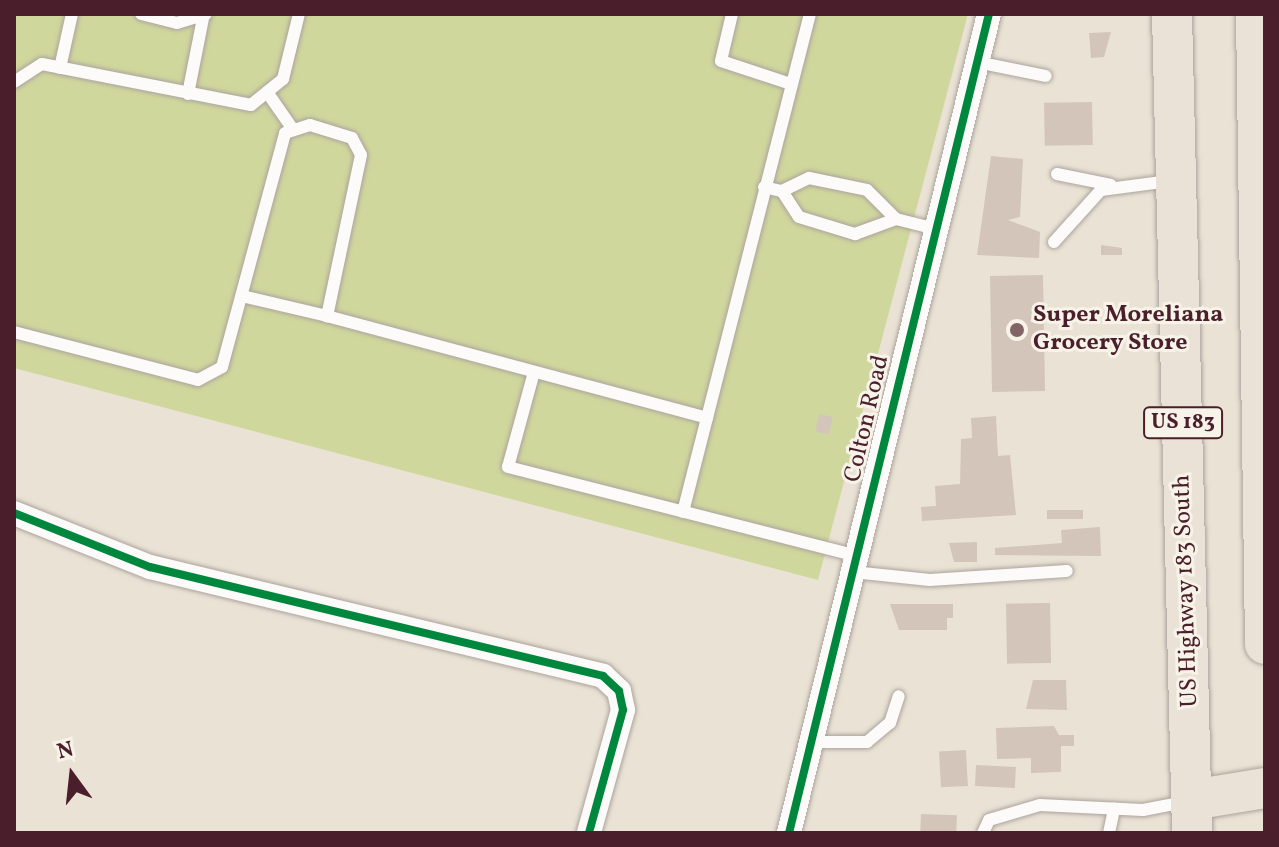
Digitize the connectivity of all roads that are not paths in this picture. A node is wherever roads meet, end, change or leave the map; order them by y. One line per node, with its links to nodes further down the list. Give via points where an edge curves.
1 (72, 14): 11 (lane)
2 (141, 14): 9 (lane, via 177,23)
3 (299, 14): 15 (lane, via 283,79)
4 (732, 14): 14 (lane, via 721,61)
5 (810, 14): 14 (lane)
6 (989, 14): 10 (street, Colton Road)
7 (1172, 14): 19 (highway, US Highway 183 South / US 183)
8 (1256, 14): 35 (highway, US 183)
9 (204, 16): 16 (lane)
10 (977, 62): 12 (lane); 24 (street, Colton Road)
11 (60, 68): 13 (lane, via 42,64); 16 (lane)
12 (1046, 76)
13 (14, 82)
14 (791, 84): 21 (lane)
15 (267, 92): 16 (lane, via 251,105); 17 (lane)
16 (188, 94)
17 (292, 128): 26 (lane); 27 (lane, via 352,138 361,155)
18 (1057, 174): 20 (lane)
19 (1177, 181): 20 (lane); 40 (highway, US Highway 183 South / US 183)
20 (1111, 185): 25 (lane)
21 (764, 187): 22 (lane); 30 (lane)
22 (782, 191): 23 (lane, via 809,178 867,190); 23 (lane, via 799,217 855,234)
23 (896, 219): 24 (lane)
24 (932, 228): 33 (street, Colton Road)
25 (1054, 242)
26 (242, 296): 27 (lane); 28 (lane, via 222,367 198,380)
27 (327, 316): 29 (lane)
28 (14, 332)
29 (534, 372): 30 (lane); 31 (lane, via 508,467)
30 (707, 418): 31 (lane)
31 (683, 512): 33 (lane)
32 (15, 515): 41 (street, via 150,567 603,676 619,691 623,710)
33 (855, 564): 34 (lane, via 930,580); 37 (street, Colton Road)
34 (1067, 571)
35 (1265, 644)
36 (899, 696): 37 (lane, via 890,723 867,742)
37 (811, 742): 42 (street, Colton Road)
38 (1265, 788): 40 (highway)
39 (1114, 809): 40 (lane); 43 (lane, via 1040,805 989,820); 44 (lane)
40 (1192, 816)
41 (589, 833)
42 (789, 833)
43 (983, 833)
44 (1109, 833)

